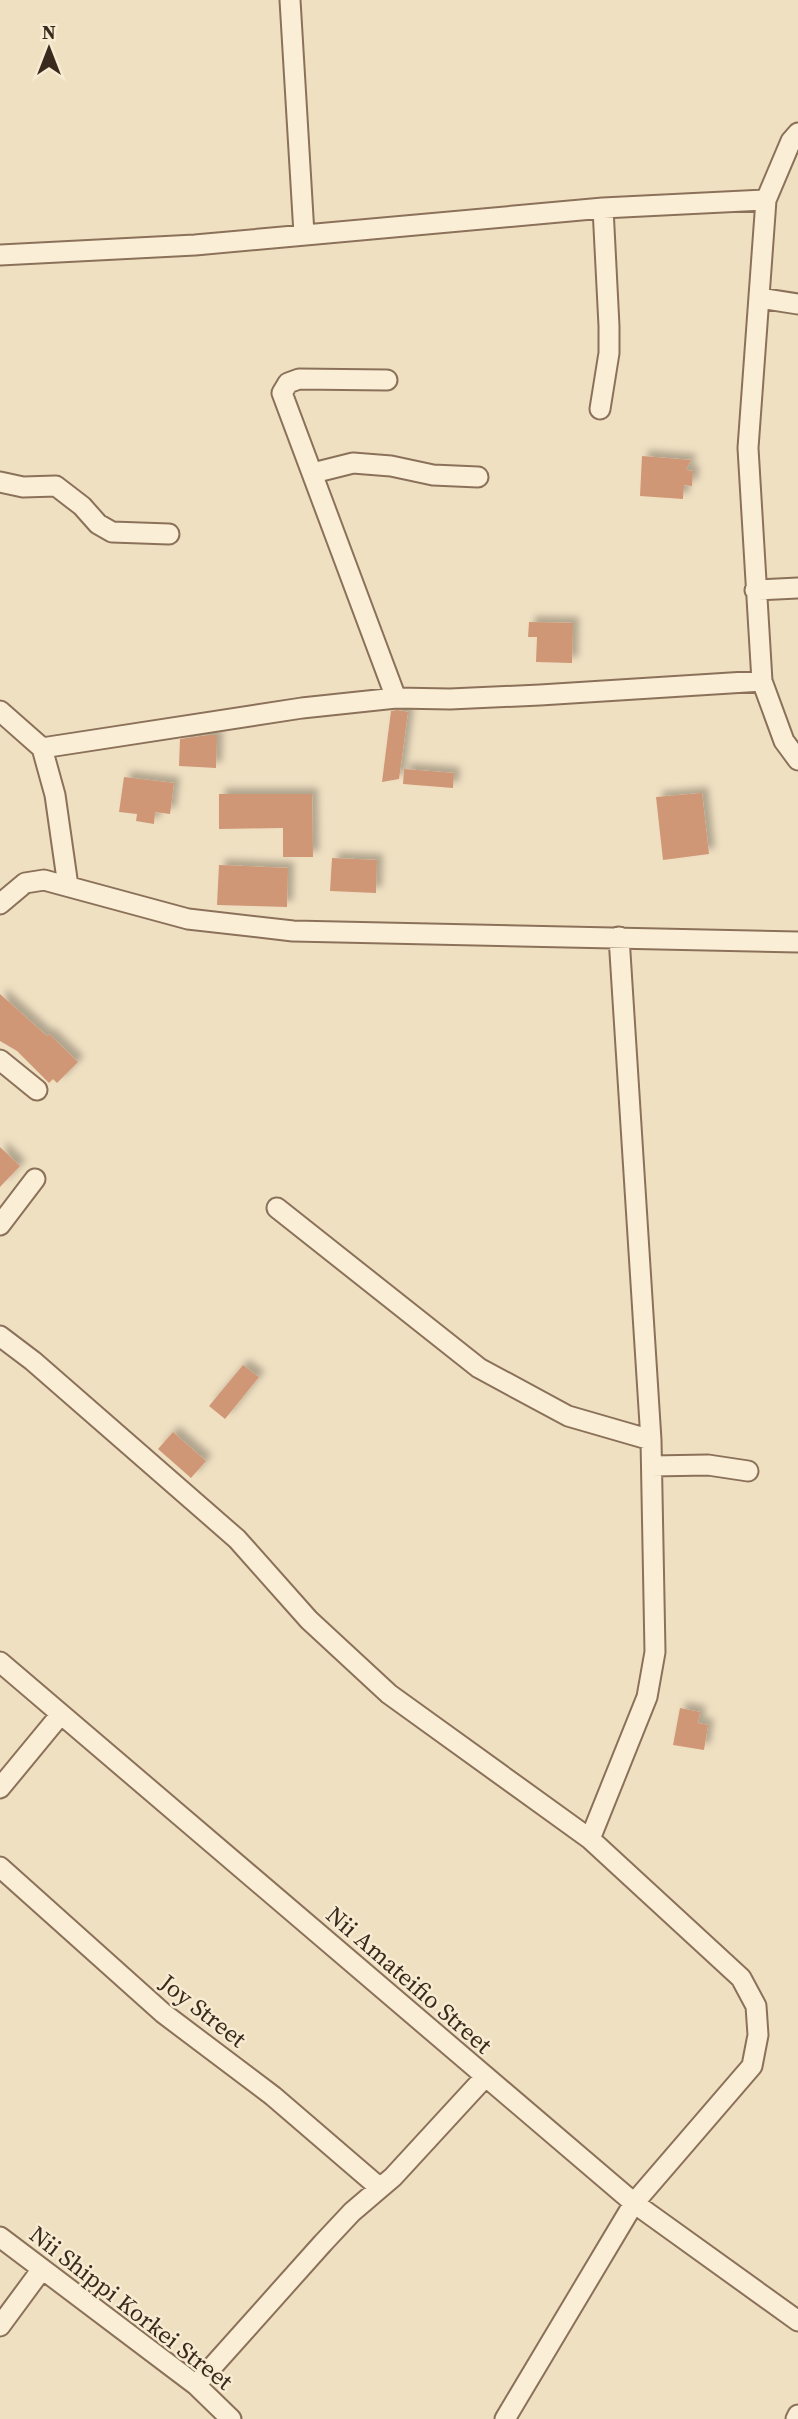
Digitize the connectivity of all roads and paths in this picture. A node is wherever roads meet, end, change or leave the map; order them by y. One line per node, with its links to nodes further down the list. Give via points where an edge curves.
1 (290, 0): 5 (street)
2 (798, 133): 3 (street)
3 (765, 200): 4 (street); 7 (street)
4 (603, 208): 5 (street); 10 (street, via 610,326)
5 (304, 233): 6 (street, via 195,245)
6 (0, 255)
7 (759, 298): 8 (street); 16 (street, via 748,448)
8 (798, 304)
9 (387, 380): 11 (street, via 299,379 288,383 282,393)
10 (600, 409)
11 (313, 473): 12 (street, via 353,463); 18 (street)
12 (478, 477)
13 (0, 483): 14 (street, via 56,486 113,533)
14 (169, 534)
15 (798, 588): 16 (street)
16 (755, 590): 17 (street)
17 (762, 681): 18 (street, via 450,699); 21 (street, via 784,741)
18 (396, 698): 20 (street)
19 (0, 711): 20 (street)
20 (41, 748): 22 (street, via 55,795)
21 (798, 760)
22 (68, 886): 23 (street, via 44,880 25,883); 24 (street, via 188,919 293,931)
23 (0, 904)
24 (619, 937): 25 (street); 32 (street)
25 (798, 942)
26 (0, 1060): 27 (street)
27 (37, 1090)
28 (35, 1179): 30 (street)
29 (277, 1208): 32 (street, via 479,1368 568,1416)
30 (0, 1225)
31 (0, 1336): 38 (street, via 237,1539 309,1619 389,1694)
32 (651, 1440): 33 (street)
33 (652, 1466): 34 (street, via 708,1465); 38 (street, via 655,1652 647,1697)
34 (748, 1471)
35 (0, 1662): 36 (street, Nii Amateifio Street)
36 (61, 1714): 37 (street); 40 (street, Nii Amateifio Street)
37 (0, 1788)
38 (590, 1839): 42 (street, via 741,1978 756,2006 758,2035 752,2066)
39 (0, 1867): 41 (street, Joy Street, via 163,2013 273,2096)
40 (485, 2077): 41 (street); 42 (street, Nii Amateifio Street)
41 (380, 2188): 47 (street, via 323,2243)
42 (634, 2203): 45 (street, Nii Amateifio Street); 49 (street)
43 (0, 2237): 44 (street, Nii Shippi Korkei Street)
44 (41, 2269): 46 (street); 47 (street, Nii Shippi Korkei Street)
45 (795, 2313)
46 (0, 2326)
47 (196, 2385): 48 (street, Nii Shippi Korkei Street)
48 (231, 2419)
49 (505, 2419)

